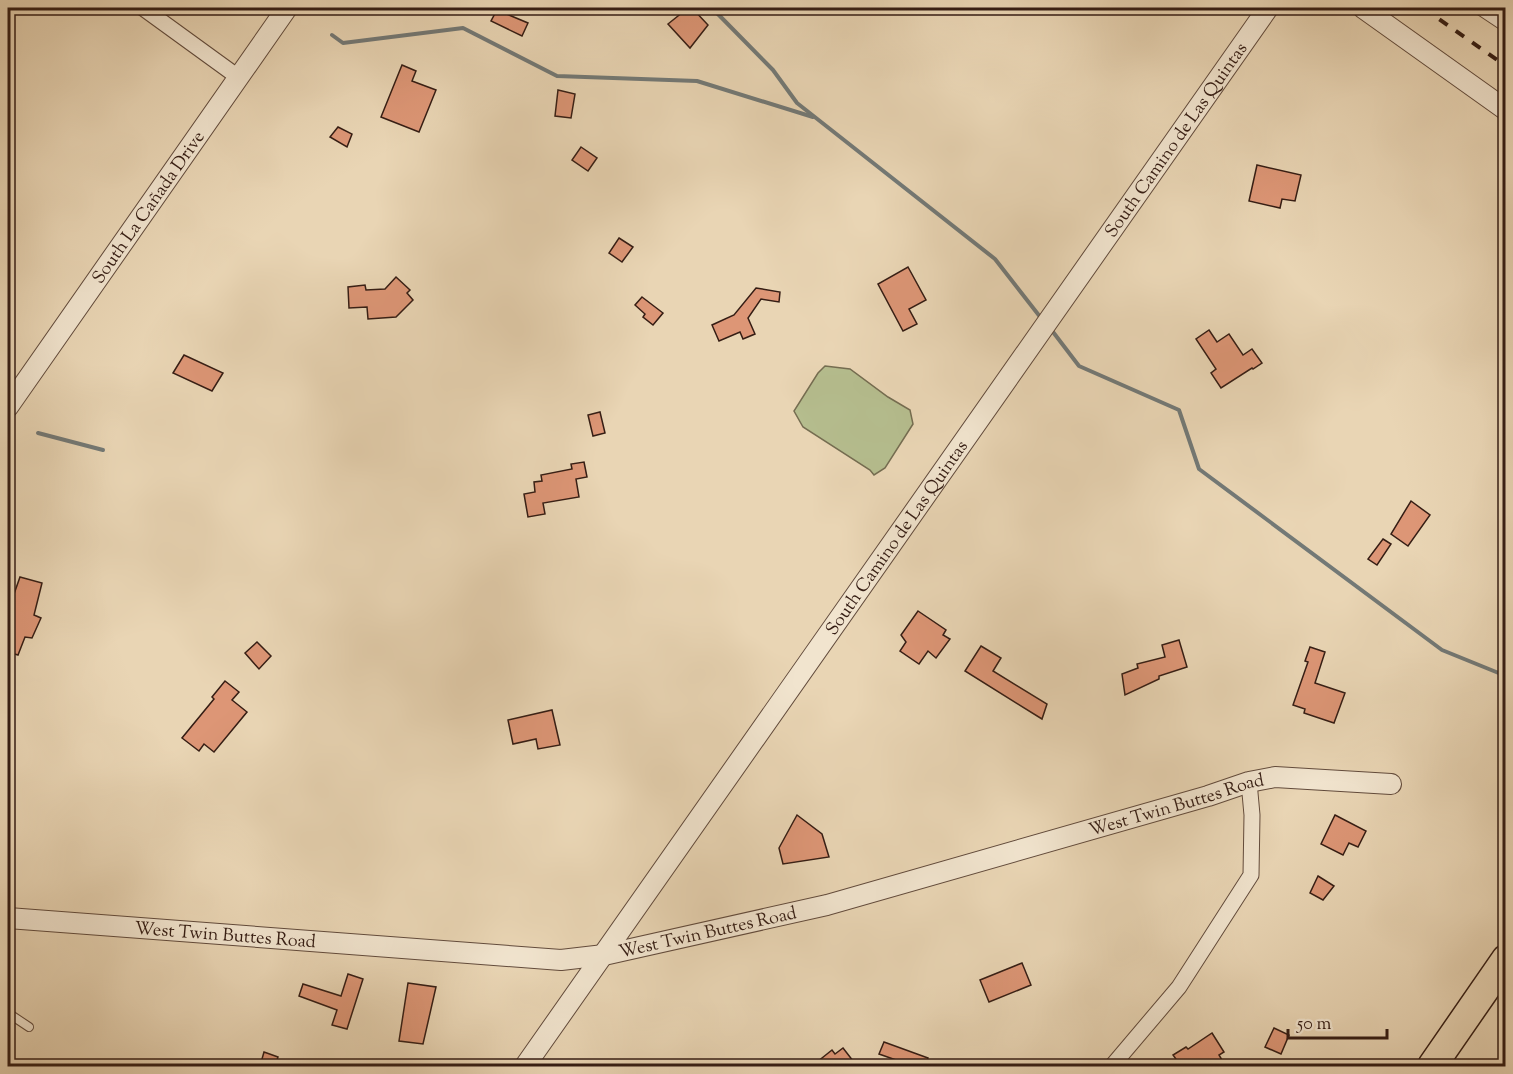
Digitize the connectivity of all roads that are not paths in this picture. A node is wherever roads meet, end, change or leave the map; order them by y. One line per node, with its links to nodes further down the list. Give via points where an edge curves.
1 (143, 8): 7 (street)
2 (287, 8): 7 (street, South La Cañada Drive)
3 (1268, 8): 13 (street, South Camino de Las Quintas)
4 (1363, 8): 8 (street)
5 (1482, 8): 6 (street)
6 (1506, 24)
7 (238, 77): 9 (street, South La Cañada Drive)
8 (1506, 110)
9 (8, 406)
10 (1249, 782): 11 (street, West Twin Buttes Road, via 1275,777); 13 (street, West Twin Buttes Road, via 827,906); 18 (street, via 1251,875 1179,987)
11 (1391, 784)
12 (8, 918): 13 (street, West Twin Buttes Road, via 561,960)
13 (604, 956): 17 (street, South Camino de Las Quintas)
14 (1506, 959): 19 (highway)
15 (8, 1013): 16 (lane)
16 (29, 1027)
17 (525, 1066)
18 (1112, 1066)
19 (1432, 1066)

